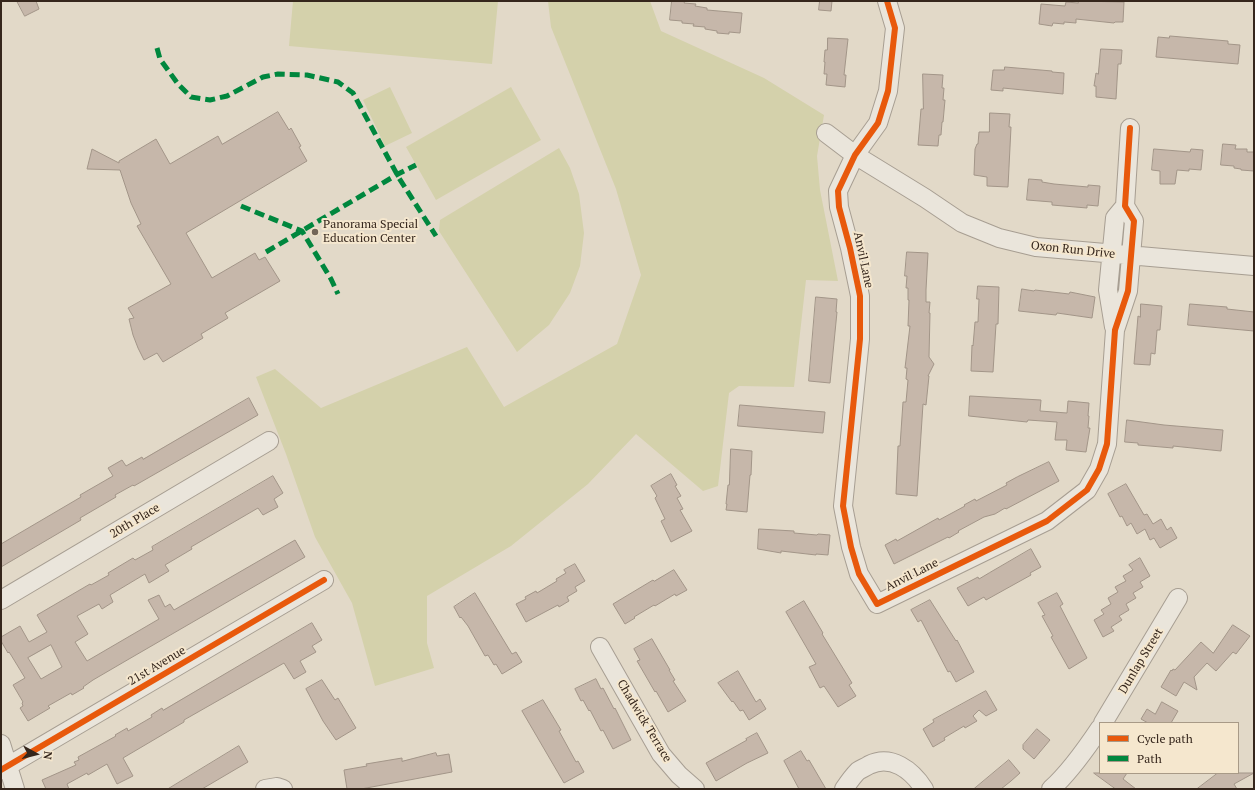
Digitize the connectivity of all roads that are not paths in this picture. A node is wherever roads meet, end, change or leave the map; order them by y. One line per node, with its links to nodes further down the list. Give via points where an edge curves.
1 (887, 1): 4 (street, via 895,28 888,91 878,123)
2 (1130, 128): 5 (street)
3 (826, 133): 4 (street, Oxon Run Drive)
4 (855, 155): 6 (street, Oxon Run Drive, via 962,223 999,238 1036,247); 9 (street, Anvil Lane, via 838,191 839,207 860,296 860,339 843,506 850,547 859,574 877,604 1047,521 1087,490 1100,469 1106,444)
5 (1125, 206): 6 (street, via 1115,218); 7 (street, Anvil Lane, via 1134,221)
6 (1112, 254): 7 (street, Oxon Run Drive); 9 (street, via 1108,290)
7 (1131, 256): 8 (street, Oxon Run Drive); 9 (street, Anvil Lane, via 1128,291)
8 (1254, 266)
9 (1115, 330)
10 (269, 442): 13 (street, 20th Place)
11 (324, 580): 18 (street, 21st Avenue)
12 (1178, 598): 15 (street, Dunlap Street)
13 (1, 600)
14 (600, 647): 23 (street, Chadwick Terrace, via 661,754)
15 (1104, 722)
16 (1099, 729): 25 (street, via 1069,770)
17 (1, 744): 18 (street)
18 (4, 768): 20 (street)
19 (923, 788): 24 (street, via 914,774 886,760 858,771)
20 (15, 789)
21 (265, 789): 22 (street)
22 (283, 789)
23 (695, 789)
24 (844, 789)
25 (1051, 789)

